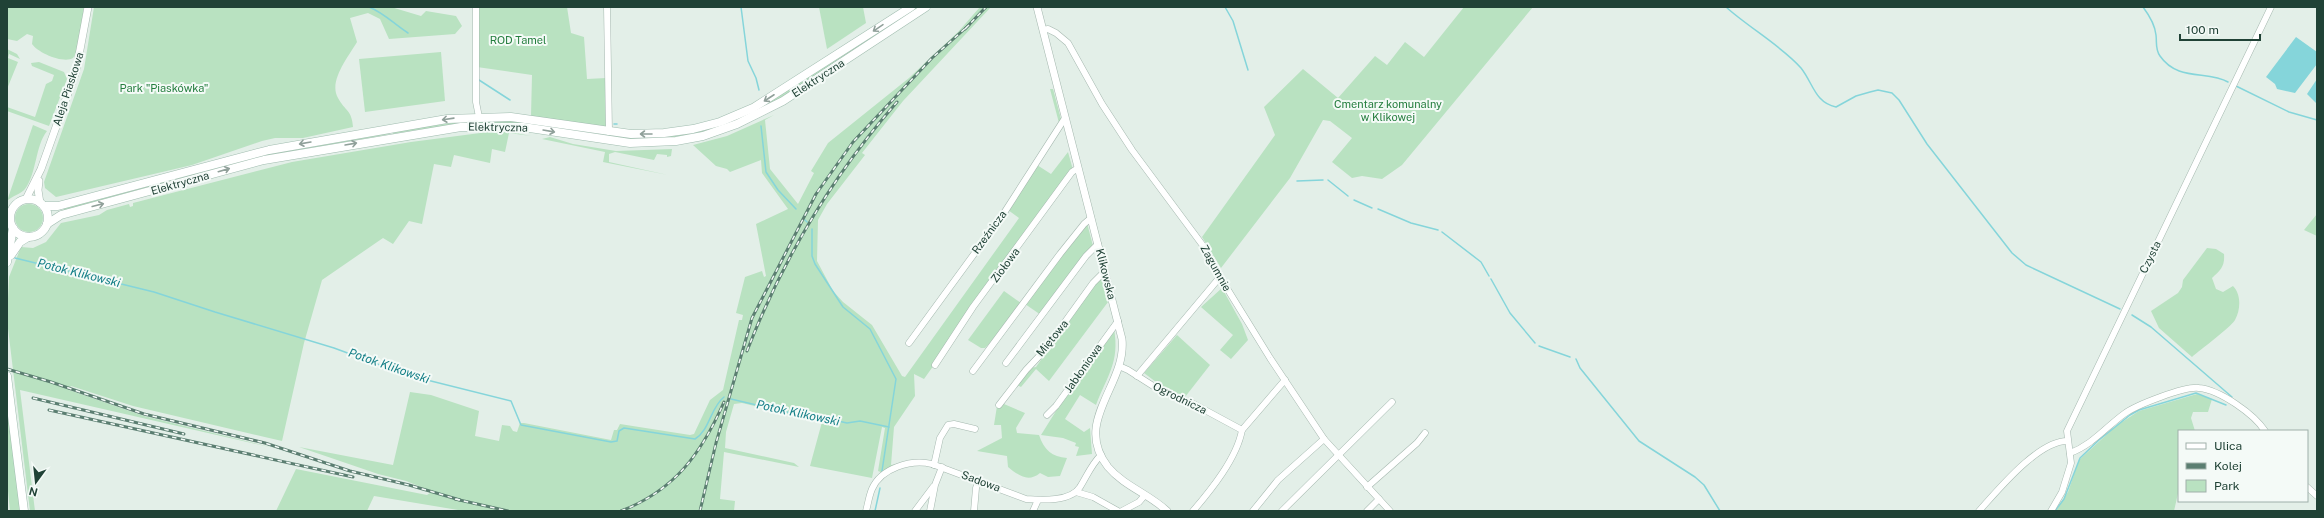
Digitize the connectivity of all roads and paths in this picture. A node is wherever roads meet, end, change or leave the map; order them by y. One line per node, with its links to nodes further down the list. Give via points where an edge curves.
1 (88, 7): 13 (street, Aleja Piaskowa, via 78,64)
2 (476, 7): 9 (street, via 479,46 476,102)
3 (607, 7): 11 (street)
4 (911, 7): 11 (main road, Elektryczna, one-way to 11, via 762,103 720,122 676,132)
5 (926, 7): 18 (main road, Elektryczna, one-way to 5, via 60,215 258,161 435,130 478,126 523,126 630,143 676,141 703,136 737,124 783,101)
6 (1037, 7): 8 (street, Klikowska)
7 (2271, 7): 43 (street, Czysta, via 2067,431)
8 (1042, 30): 10 (street, Klikowska); 24 (street, Zagumnie, via 1056,32 1074,52 1102,104 1132,150 1204,247)
9 (479, 117): 11 (main road, Elektryczna, via 529,119); 15 (main road, Elektryczna, one-way to 15, via 447,119 269,150 58,206)
10 (1065, 118): 12 (street, Klikowska); 26 (street, Rzeźnicza, via 1004,213)
11 (609, 132)
12 (1078, 168): 17 (street, Klikowska); 28 (street, Ziołowa, via 1072,172 973,307)
13 (41, 169): 14 (street, Aleja Piaskowa); 15 (street, Aleja Piaskowa, via 38,189)
14 (26, 199): 15 (main road); 16 (main road)
15 (42, 204): 18 (main road, via 48,215)
16 (10, 209): 19 (main road)
17 (1091, 218): 21 (street, Klikowska); 30 (street, via 1060,254)
18 (47, 224): 20 (main road, via 37,235)
19 (10, 226): 20 (main road, via 19,234); 22 (main road)
20 (28, 237): 22 (main road, via 20,242)
21 (1098, 244): 23 (street, Klikowska); 27 (street, via 1086,256)
22 (8, 261)
23 (1105, 271): 25 (street, Klikowska); 35 (street, Miętowa)
24 (1220, 277): 32 (street); 33 (street, Zagumnie)
25 (1118, 321): 29 (street, Klikowska, via 1122,347); 37 (street, Jabłoniowa)
26 (909, 343)
27 (1006, 363)
28 (935, 365)
29 (1119, 366): 32 (street, Ogrodnicza); 45 (street, Klikowska, via 1097,423 1096,443)
30 (973, 371)
31 (7, 376): 36 (main road)
32 (1137, 376): 39 (street, Ogrodnicza, via 1161,391 1192,403)
33 (1286, 380): 39 (street); 42 (street, Zagumnie)
34 (1392, 402): 46 (street)
35 (999, 405)
36 (9, 415): 58 (main road)
37 (1047, 415)
38 (974, 429): 47 (street, via 954,424 946,427 940,438)
39 (1242, 430): 67 (street, via 1228,465)
40 (2264, 430): 44 (street, via 2253,418 2223,396 2199,388 2141,404 2124,413 2084,448)
41 (1425, 433): 51 (street)
42 (1324, 439): 46 (street, Zagumnie); 68 (street, via 1278,480)
43 (2067, 441): 44 (street, Czysta); 72 (street, via 2053,443 2041,451)
44 (2070, 453): 73 (street, Czysta, via 2071,463 2062,492)
45 (1101, 455): 53 (street, via 1093,463); 54 (street, Klikowska, via 1114,474)
46 (1337, 455): 51 (street, Zagumnie); 69 (street)
47 (934, 464): 48 (street, Sadowa); 59 (street, Sadowa, via 911,463 886,473 871,490)
48 (942, 468): 49 (street, Sadowa); 50 (street)
49 (979, 480): 57 (street, Sadowa, via 1026,499); 62 (street)
50 (935, 484): 60 (street); 61 (street)
51 (1367, 487): 56 (street, Zagumnie)
52 (2308, 488): 55 (street)
53 (1076, 492): 57 (street, Sadowa, via 1068,496); 64 (street, via 1094,497)
54 (1145, 495): 65 (street, via 1139,502); 66 (street, Klikowska)
55 (2317, 496)
56 (1379, 499): 70 (street); 71 (street, Zagumnie)
57 (1038, 500): 63 (street)
58 (24, 511)
59 (866, 511)
60 (915, 511)
61 (930, 511)
62 (974, 511)
63 (1033, 511)
64 (1118, 511)
65 (1122, 511)
66 (1167, 511)
67 (1193, 511)
68 (1253, 511)
69 (1282, 511)
70 (1367, 511)
71 (1390, 511)
72 (1979, 511)
73 (2051, 511)

